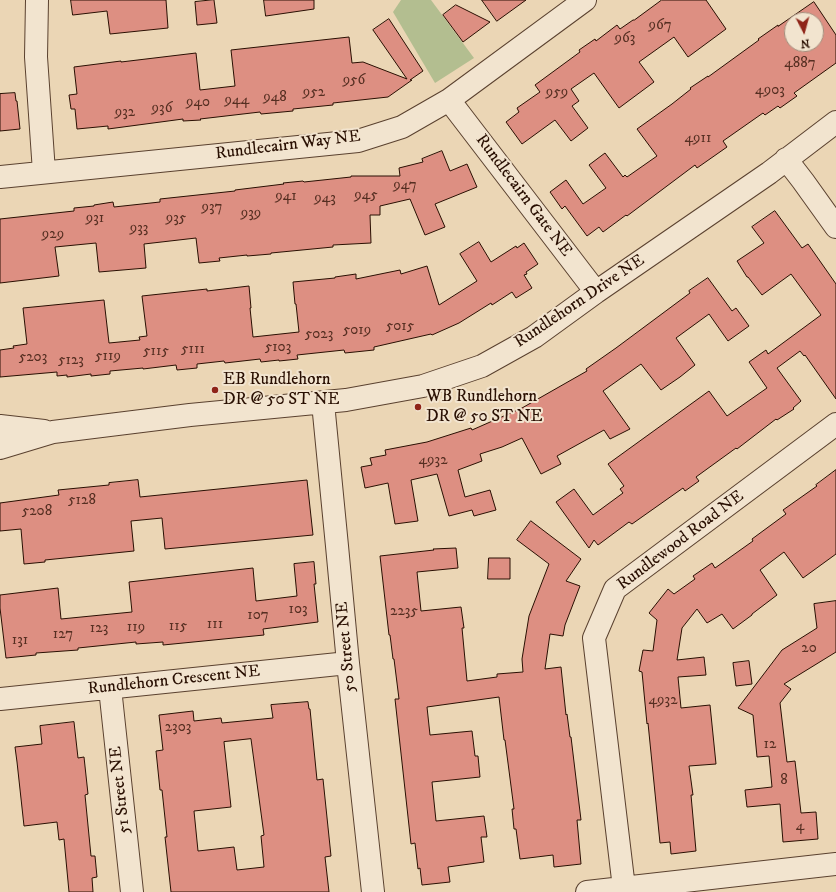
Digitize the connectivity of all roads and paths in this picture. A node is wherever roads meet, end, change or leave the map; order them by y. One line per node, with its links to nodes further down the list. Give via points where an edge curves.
1 (37, 0): 6 (street, via 36,57)
2 (585, 0): 3 (street, Rundlecairn Way NE)
3 (449, 100): 6 (street, Rundlecairn Way NE, via 402,127 358,141); 9 (street, Rundlecairn Gate NE)
4 (836, 122): 5 (street, Rundlehorn Drive NE)
5 (786, 159): 8 (street); 9 (street, Rundlehorn Drive NE)
6 (44, 172): 7 (street, Rundlecairn Way NE)
7 (0, 177)
8 (836, 227)
9 (596, 292): 10 (street, Rundlehorn Drive NE, via 534,337 482,366 424,386)
10 (323, 403): 13 (street, Rundlehorn Drive NE, via 190,415); 15 (street, 50 Street NE)
11 (836, 424): 19 (street, Rundlewood Road NE, via 615,589 594,638)
12 (0, 426): 13 (street, Rundlehorn Drive NE)
13 (53, 432): 14 (street, Rundlehorn Drive NE)
14 (0, 448)
15 (348, 663): 16 (street, Rundlehorn Crescent NE); 21 (street, 50 Street NE)
16 (110, 688): 17 (street, Rundlehorn Crescent NE); 20 (street, 51 Street NE)
17 (0, 699)
18 (836, 864): 19 (street)
19 (624, 888): 22 (street)
20 (132, 892)
21 (373, 892)
22 (587, 892)

